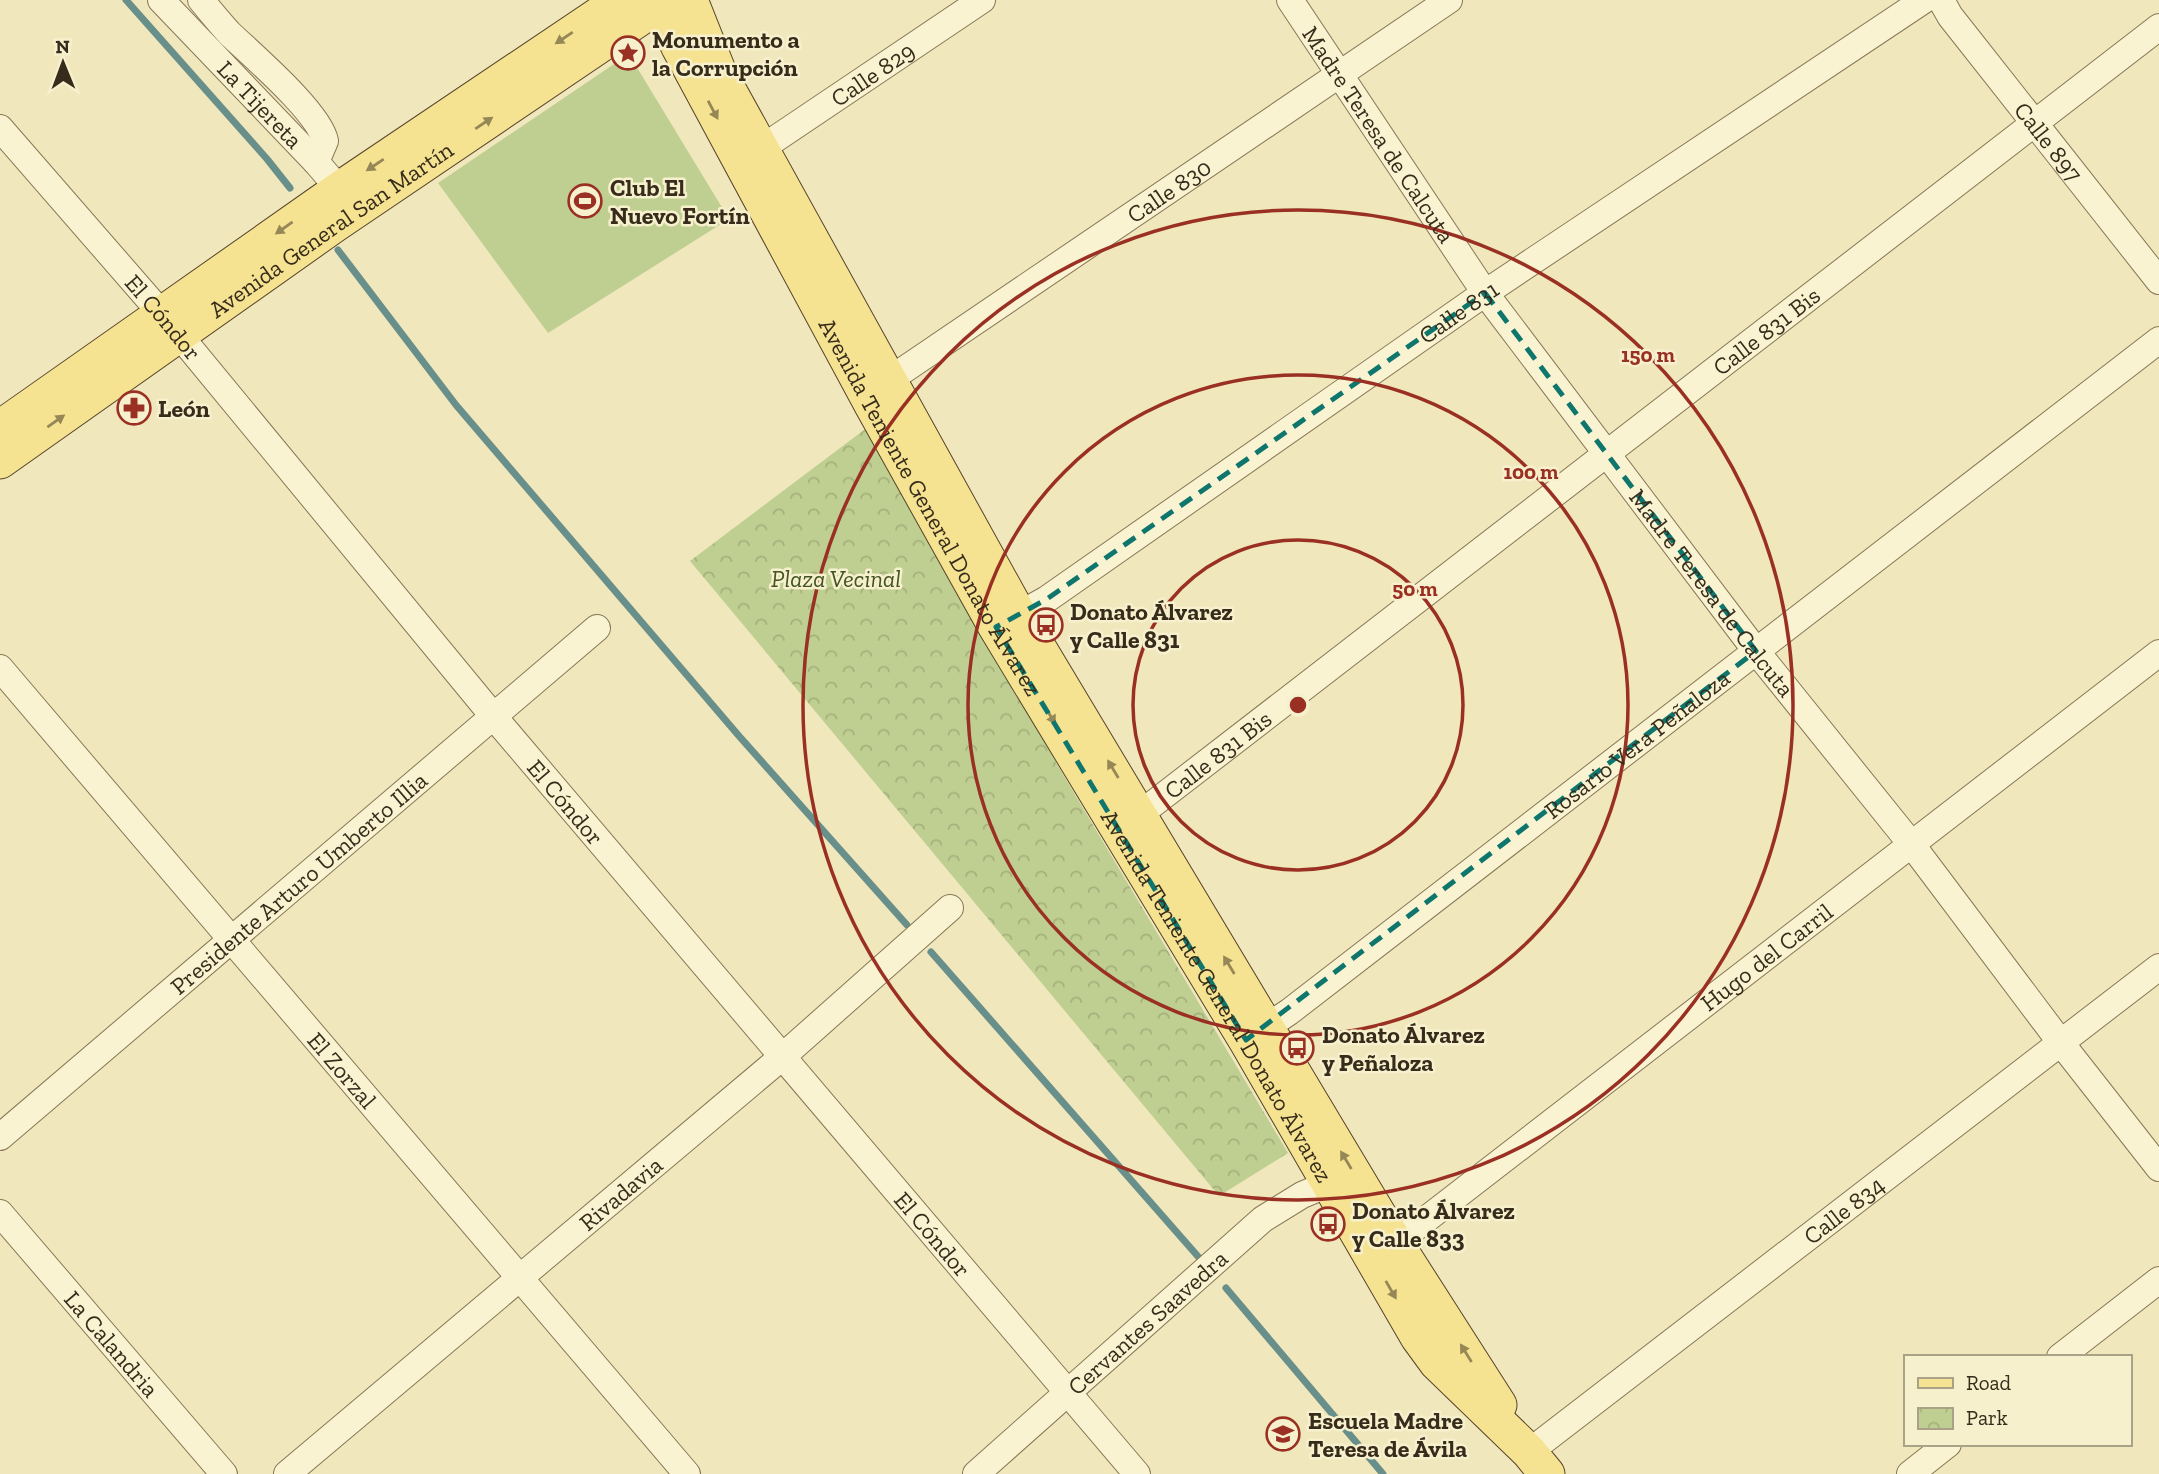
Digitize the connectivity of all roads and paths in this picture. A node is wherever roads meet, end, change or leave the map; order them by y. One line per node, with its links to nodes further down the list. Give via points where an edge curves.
1 (161, 0): 11 (street, La Tijereta)
2 (621, 0): 17 (main road, Avenida General San Martín, one-way to 17)
3 (982, 0): 15 (street, Calle 829)
4 (1290, 0): 12 (street, Madre Teresa de Calcuta)
5 (1449, 0): 12 (street, Calle 830)
6 (1924, 0): 19 (street, Calle 831)
7 (1941, 0): 13 (street, Calle 897)
8 (667, 1): 15 (main road, Avenida Teniente General Donato Álvarez, via 719,73); 17 (main road, Avenida General San Martín, one-way to 8); 26 (main road, Avenida Teniente General Donato Álvarez, one-way to 26, via 679,47 853,369)
9 (203, 3): 11 (street); 16 (street, via 319,124 325,141)
10 (2159, 27): 13 (street, Calle 831 Bis)
11 (195, 37): 16 (street, La Tijereta)
12 (1339, 74): 19 (street, Madre Teresa de Calcuta); 22 (street, Calle 830)
13 (2034, 124): 18 (street, Calle 897); 24 (street, Calle 831 Bis)
14 (0, 128): 20 (street, El Cóndor)
15 (762, 148): 22 (main road, Avenida Teniente General Donato Álvarez)
16 (316, 162): 17 (street, La Tijereta)
17 (348, 199): 20 (main road, Avenida General San Martín)
18 (2159, 281)
19 (1485, 293): 24 (street, Madre Teresa de Calcuta); 26 (street, Calle 831)
20 (169, 324): 23 (main road, Avenida General San Martín); 25 (main road, Avenida General San Martín, one-way to 20); 31 (street, El Cóndor)
21 (2159, 340): 28 (street, Rosario Vera Peñaloza)
22 (889, 380): 26 (main road, Avenida Teniente General Donato Álvarez)
23 (0, 428)
24 (1606, 452): 28 (street, Madre Teresa de Calcuta); 32 (street, Calle 831 Bis)
25 (0, 461)
26 (1008, 622): 32 (main road, Avenida Teniente General Donato Álvarez, one-way to 26); 37 (main road, Avenida Teniente General Donato Álvarez, one-way to 37)
27 (597, 628): 31 (street, Presidente Arturo Umberto Illia)
28 (1756, 651): 33 (street, Madre Teresa de Calcuta); 37 (street, Rosario Vera Peñaloza)
29 (2159, 653): 33 (street, Hugo del Carril)
30 (0, 668): 35 (street, El Zorzal)
31 (494, 717): 35 (street, Presidente Arturo Umberto Illia); 39 (street, El Cóndor)
32 (1140, 814): 37 (main road, Avenida Teniente General Donato Álvarez, one-way to 32)
33 (1912, 845): 38 (street, Madre Teresa de Calcuta); 44 (street, Hugo del Carril)
34 (950, 908): 39 (street, Rivadavia)
35 (231, 940): 40 (street, Presidente Arturo Umberto Illia); 45 (street, El Zorzal)
36 (2159, 967): 38 (street, Calle 834)
37 (1256, 1034): 42 (main road, Avenida Teniente General Donato Álvarez); 44 (main road, Avenida Teniente General Donato Álvarez, one-way to 37)
38 (2061, 1043): 41 (street, Madre Teresa de Calcuta); 50 (street, Calle 834)
39 (782, 1057): 45 (street, Rivadavia); 48 (street, El Cóndor)
40 (0, 1137)
41 (2159, 1167)
42 (1328, 1184): 44 (main road, Avenida Teniente General Donato Álvarez); 48 (street, Cervantes Saavedra, via 1263,1219)
43 (0, 1213): 51 (street, La Calandria)
44 (1385, 1252): 50 (main road, Avenida Teniente General Donato Álvarez)
45 (520, 1277): 52 (street, Rivadavia); 53 (street, El Zorzal)
46 (2159, 1280): 47 (street)
47 (2063, 1355)
48 (1068, 1393): 54 (street, Cervantes Saavedra); 55 (street, El Cóndor)
49 (1945, 1446): 56 (street)
50 (1538, 1463)
51 (224, 1474)
52 (287, 1474)
53 (687, 1474)
54 (976, 1474)
55 (1137, 1474)
56 (1910, 1474)

